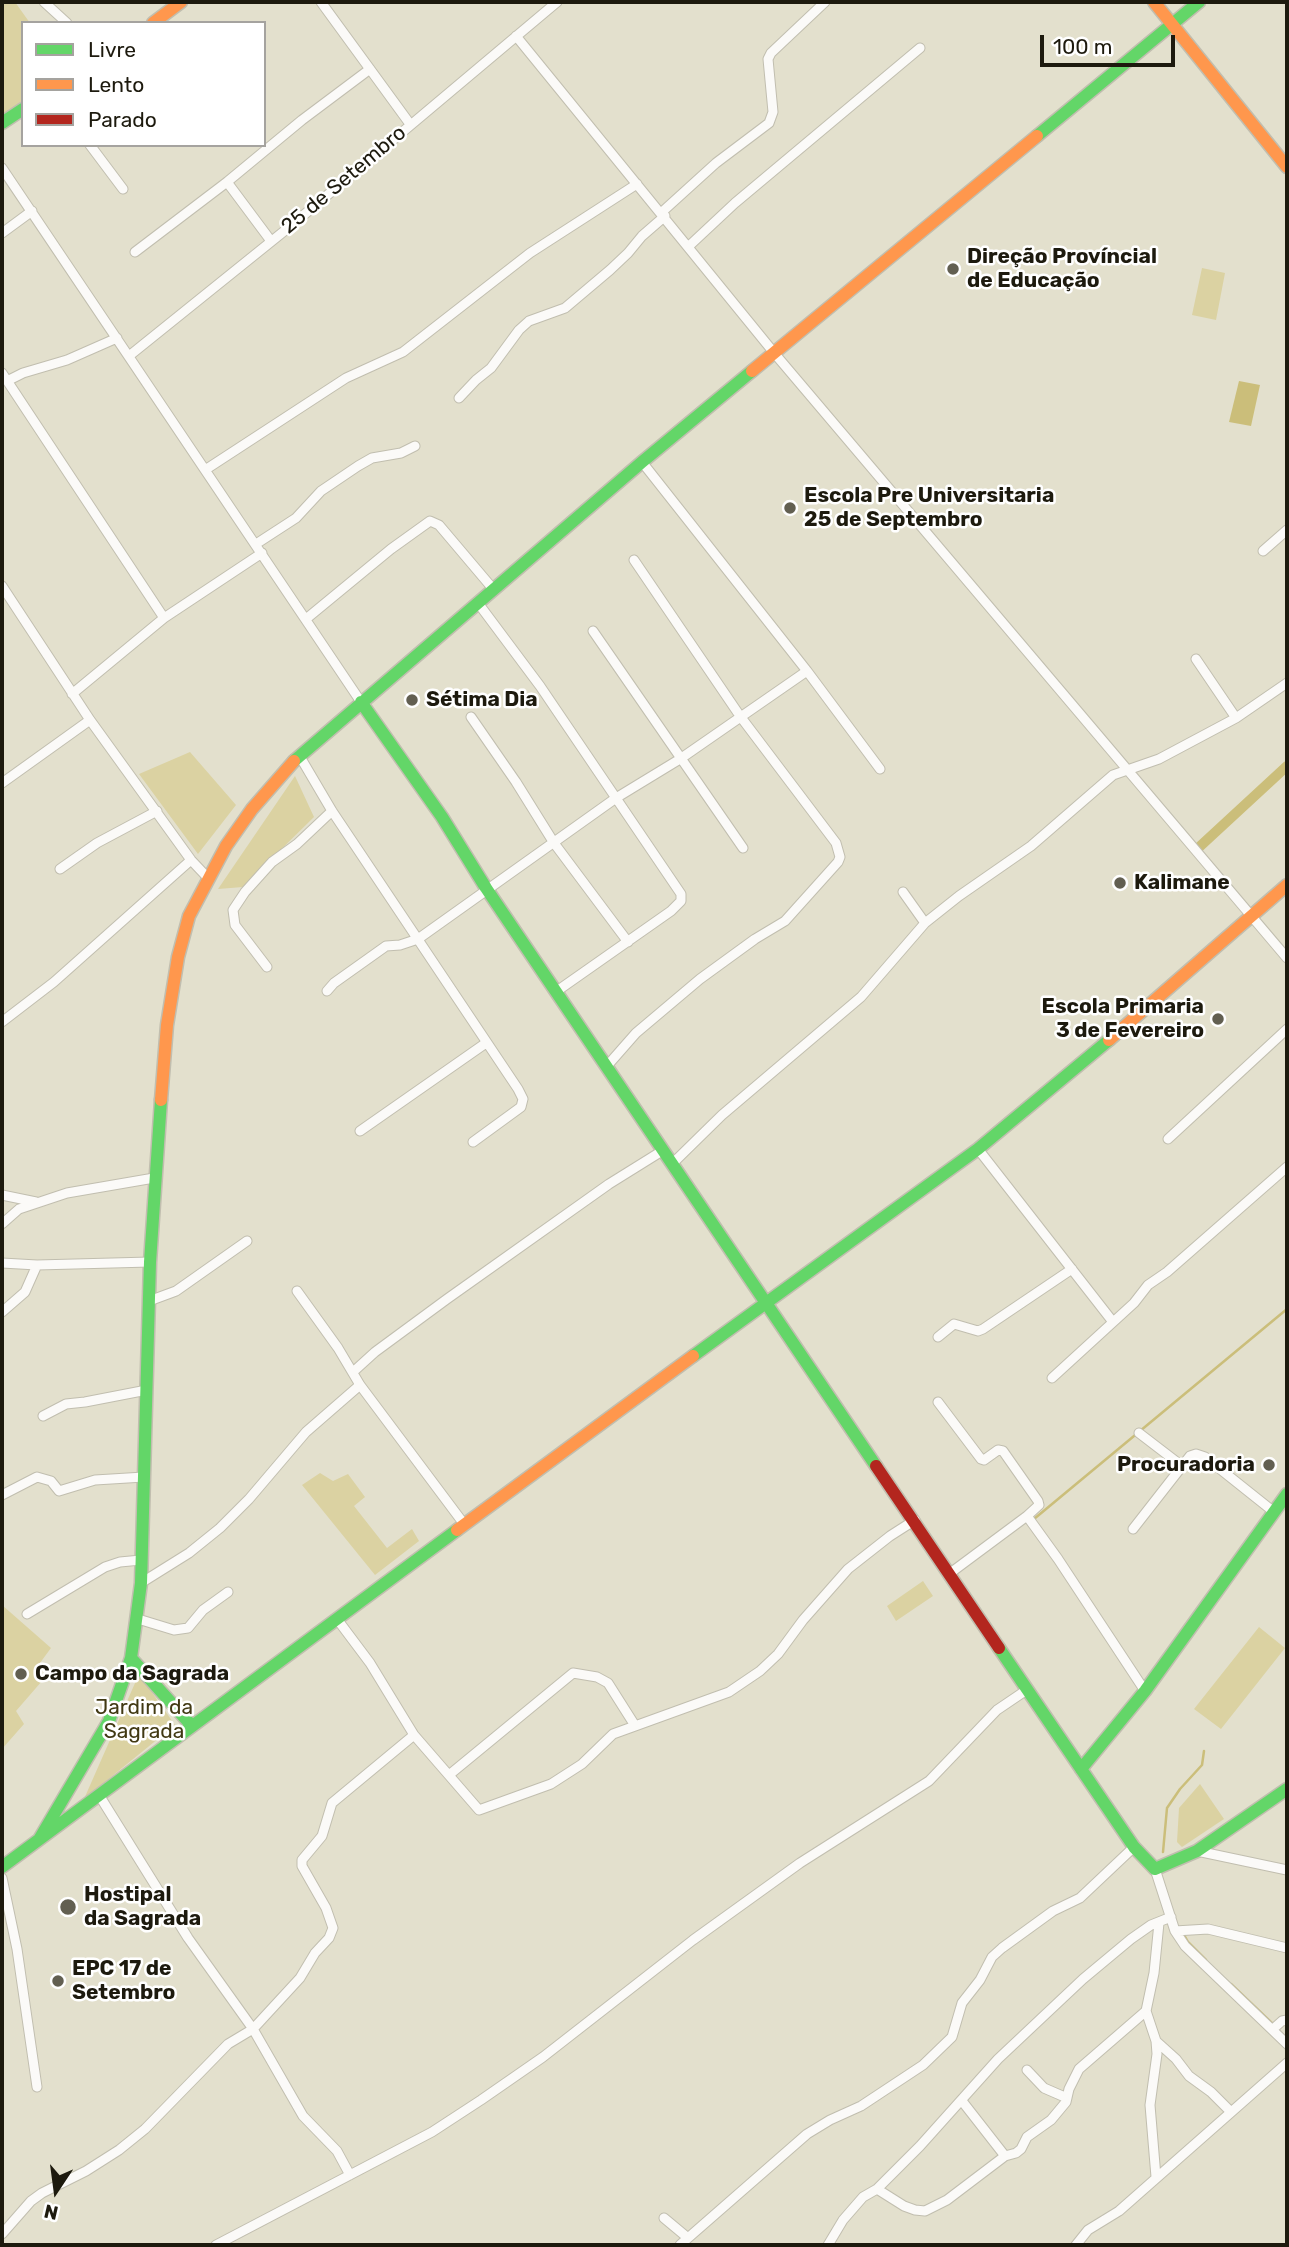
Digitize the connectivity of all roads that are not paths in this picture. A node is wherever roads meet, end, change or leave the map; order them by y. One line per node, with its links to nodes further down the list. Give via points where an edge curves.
1 (181, 2): 9 (main road)
2 (321, 2): 13 (street)
3 (556, 2): 11 (street, 25 de Setembro)
4 (825, 2): 24 (street, via 768,59 773,112 769,122 716,163)
5 (1154, 2): 10 (main road)
6 (1199, 2): 10 (main road)
7 (50, 4): 8 (street)
8 (65, 21)
9 (156, 21)
10 (1172, 23): 18 (main road); 30 (main road)
11 (516, 36): 16 (street, 25 de Setembro); 21 (street)
12 (919, 48): 27 (street)
13 (370, 69): 16 (street); 20 (street)
14 (21, 110): 15 (main road)
15 (2, 123)
16 (410, 124): 26 (street, 25 de Setembro)
17 (92, 147): 22 (street)
18 (1287, 167)
19 (2, 168): 23 (street)
20 (227, 182): 26 (street); 28 (street)
21 (637, 184): 24 (street); 36 (street, via 530,253 403,352 346,378)
22 (123, 189)
23 (32, 211): 25 (street); 29 (street)
24 (664, 214): 27 (street); 33 (street, via 565,308 529,321)
25 (2, 233)
26 (271, 241): 31 (street, 25 de Setembro)
27 (689, 246): 30 (street)
28 (135, 252)
29 (117, 338): 31 (street); 32 (street, via 67,360)
30 (775, 354): 35 (main road); 60 (street)
31 (129, 356): 36 (street)
32 (5, 377): 45 (street)
33 (459, 398)
34 (415, 446): 38 (street, via 358,466 321,491 296,518)
35 (642, 462): 43 (main road); 49 (street)
36 (205, 470): 38 (street)
37 (1287, 530): 39 (street)
38 (256, 544): 40 (street)
39 (1263, 551)
40 (262, 552): 45 (street); 46 (street)
41 (634, 560): 53 (street)
42 (2, 586): 51 (street)
43 (494, 590): 44 (main road); 46 (street, via 439,525 429,521)
44 (478, 603): 52 (main road); 62 (street)
45 (164, 618): 51 (street)
46 (306, 620): 52 (street)
47 (593, 631): 58 (street)
48 (1196, 659): 55 (street)
49 (807, 671): 53 (street); 59 (street)
50 (1287, 683): 55 (street)
51 (72, 694): 56 (street)
52 (361, 702): 57 (main road); 71 (main road)
53 (740, 716): 58 (street); 84 (street, via 835,843 838,862 785,921 700,979 636,1032)
54 (471, 717): 65 (street)
55 (1236, 718): 60 (street, via 1159,759)
56 (90, 720): 61 (street); 63 (street)
57 (299, 755): 64 (street); 69 (main road, via 252,809)
58 (680, 759): 62 (street); 66 (street)
59 (880, 769)
60 (1128, 769): 73 (street); 74 (street, via 1113,775 1031,846)
61 (2, 783)
62 (615, 798): 65 (street); 76 (street, via 681,894 678,905)
63 (157, 811): 67 (street); 68 (street)
64 (332, 811): 75 (street); 78 (street, via 272,862 233,910 235,925)
65 (554, 843): 71 (street); 76 (street)
66 (743, 848)
67 (191, 860): 69 (street); 81 (street)
68 (60, 869)
69 (208, 878): 92 (main road, via 178,957)
70 (1287, 885): 73 (main road)
71 (486, 888): 75 (street); 80 (main road)
72 (902, 892): 74 (street)
73 (1250, 915): 77 (street); 88 (main road)
74 (925, 923): 90 (street, via 861,997 722,1115)
75 (418, 939): 79 (street, via 386,946); 83 (street)
76 (628, 942): 80 (street)
77 (1287, 958)
78 (267, 967)
79 (327, 991)
80 (557, 992): 84 (main road)
81 (2, 1022)
82 (1287, 1029): 86 (street)
83 (486, 1043): 85 (street); 87 (street, via 523,1103)
84 (607, 1066): 89 (main road)
85 (359, 1131)
86 (1168, 1139)
87 (472, 1142)
88 (978, 1149): 100 (street); 103 (main road)
89 (662, 1150): 90 (main road); 107 (street, via 447,1299)
90 (672, 1164): 103 (main road)
91 (1287, 1167): 105 (street, via 1147,1285)
92 (154, 1178): 94 (street); 97 (main road)
93 (2, 1195): 94 (street)
94 (38, 1202): 95 (street, via 19,1209)
95 (2, 1224)
96 (247, 1241): 102 (street, via 176,1291)
97 (150, 1262): 99 (street); 102 (main road)
98 (2, 1263): 99 (street)
99 (37, 1265): 104 (street, via 24,1292)
100 (1072, 1269): 105 (street); 106 (street, via 983,1329 954,1324)
101 (297, 1291): 107 (street)
102 (149, 1301): 110 (main road)
103 (766, 1303): 120 (main road); 121 (main road)
104 (2, 1312)
105 (1113, 1322): 108 (street)
106 (938, 1337)
107 (353, 1373): 109 (street)
108 (1052, 1378)
109 (360, 1385): 121 (street); 125 (street, via 306,1432 220,1528)
110 (147, 1390): 112 (street, via 66,1404); 115 (main road)
111 (938, 1402): 119 (street, via 981,1459 1003,1451 1040,1503)
112 (43, 1416)
113 (1139, 1433): 114 (street)
114 (1182, 1466): 118 (street, via 1190,1456 1205,1457); 122 (street)
115 (144, 1477): 117 (street, via 95,1480 59,1490 51,1481 37,1477); 123 (main road)
116 (1287, 1494): 118 (main road)
117 (2, 1495)
118 (1274, 1512): 132 (main road)
119 (1027, 1516): 124 (street); 132 (street)
120 (915, 1520): 124 (main road); 133 (street, via 848,1569 760,1671 729,1692)
121 (464, 1524): 129 (main road)
122 (1133, 1529)
123 (141, 1560): 125 (main road); 127 (street, via 105,1567)
124 (949, 1574): 131 (main road)
125 (141, 1583): 128 (main road)
126 (228, 1592): 128 (street, via 188,1628 174,1630)
127 (27, 1614)
128 (138, 1619): 130 (main road)
129 (337, 1619): 134 (main road); 135 (street)
130 (131, 1658): 134 (main road); 140 (main road, via 109,1721)
131 (1028, 1689): 136 (main road); 163 (street, via 998,1710 929,1781 800,1863 481,2100)
132 (1145, 1691): 136 (main road)
133 (634, 1724): 137 (street, via 613,1734 559,1779 482,1810); 137 (street, via 608,1683 573,1673)
134 (192, 1726): 139 (main road)
135 (414, 1735): 137 (street); 153 (street, via 332,1803 322,1836 301,1863 326,1908 331,1935 300,1978)
136 (1081, 1769): 141 (main road)
137 (449, 1775)
138 (1286, 1791): 142 (main road)
139 (99, 1795): 140 (main road); 153 (street, via 188,1938)
140 (40, 1838): 143 (main road)
141 (1134, 1847): 144 (main road); 168 (street, via 1080,1898 1053,1911 992,1957 962,2003 952,2037 923,2065 861,2106 807,2134)
142 (1197, 1851): 144 (main road); 145 (street)
143 (2, 1867)
144 (1155, 1869): 147 (street)
145 (1287, 1870)
146 (2, 1878): 158 (street)
147 (1171, 1917): 148 (street); 149 (street)
148 (1159, 1923): 151 (street); 160 (street, via 1131,1939 1083,1979 998,2059)
149 (1178, 1931): 150 (street, via 1208,1929); 152 (street, via 1185,1946 1215,1976)
150 (1287, 1948)
151 (1146, 2011): 154 (street); 159 (street, via 1079,2069)
152 (1279, 2024): 155 (street)
153 (253, 2029): 163 (street, via 303,2116 337,2151); 167 (street, via 228,2044 145,2129 86,2171 31,2201)
154 (1156, 2042): 161 (street); 164 (street, via 1150,2105)
155 (1287, 2044)
156 (1287, 2063): 161 (street)
157 (1027, 2070): 159 (street, via 1044,2088)
158 (37, 2087)
159 (1067, 2098): 162 (street, via 1016,2154)
160 (962, 2101): 162 (street); 165 (street)
161 (1231, 2112): 164 (street)
162 (1006, 2157): 165 (street, via 925,2211 904,2206)
163 (350, 2175): 169 (street)
164 (1156, 2177): 172 (street, via 1119,2211 1088,2230)
165 (877, 2189): 171 (street, via 863,2197)
166 (664, 2218): 168 (street)
167 (2, 2234)
168 (688, 2238): 170 (street)
169 (216, 2245)
170 (680, 2245)
171 (828, 2245)
172 (1076, 2245)

